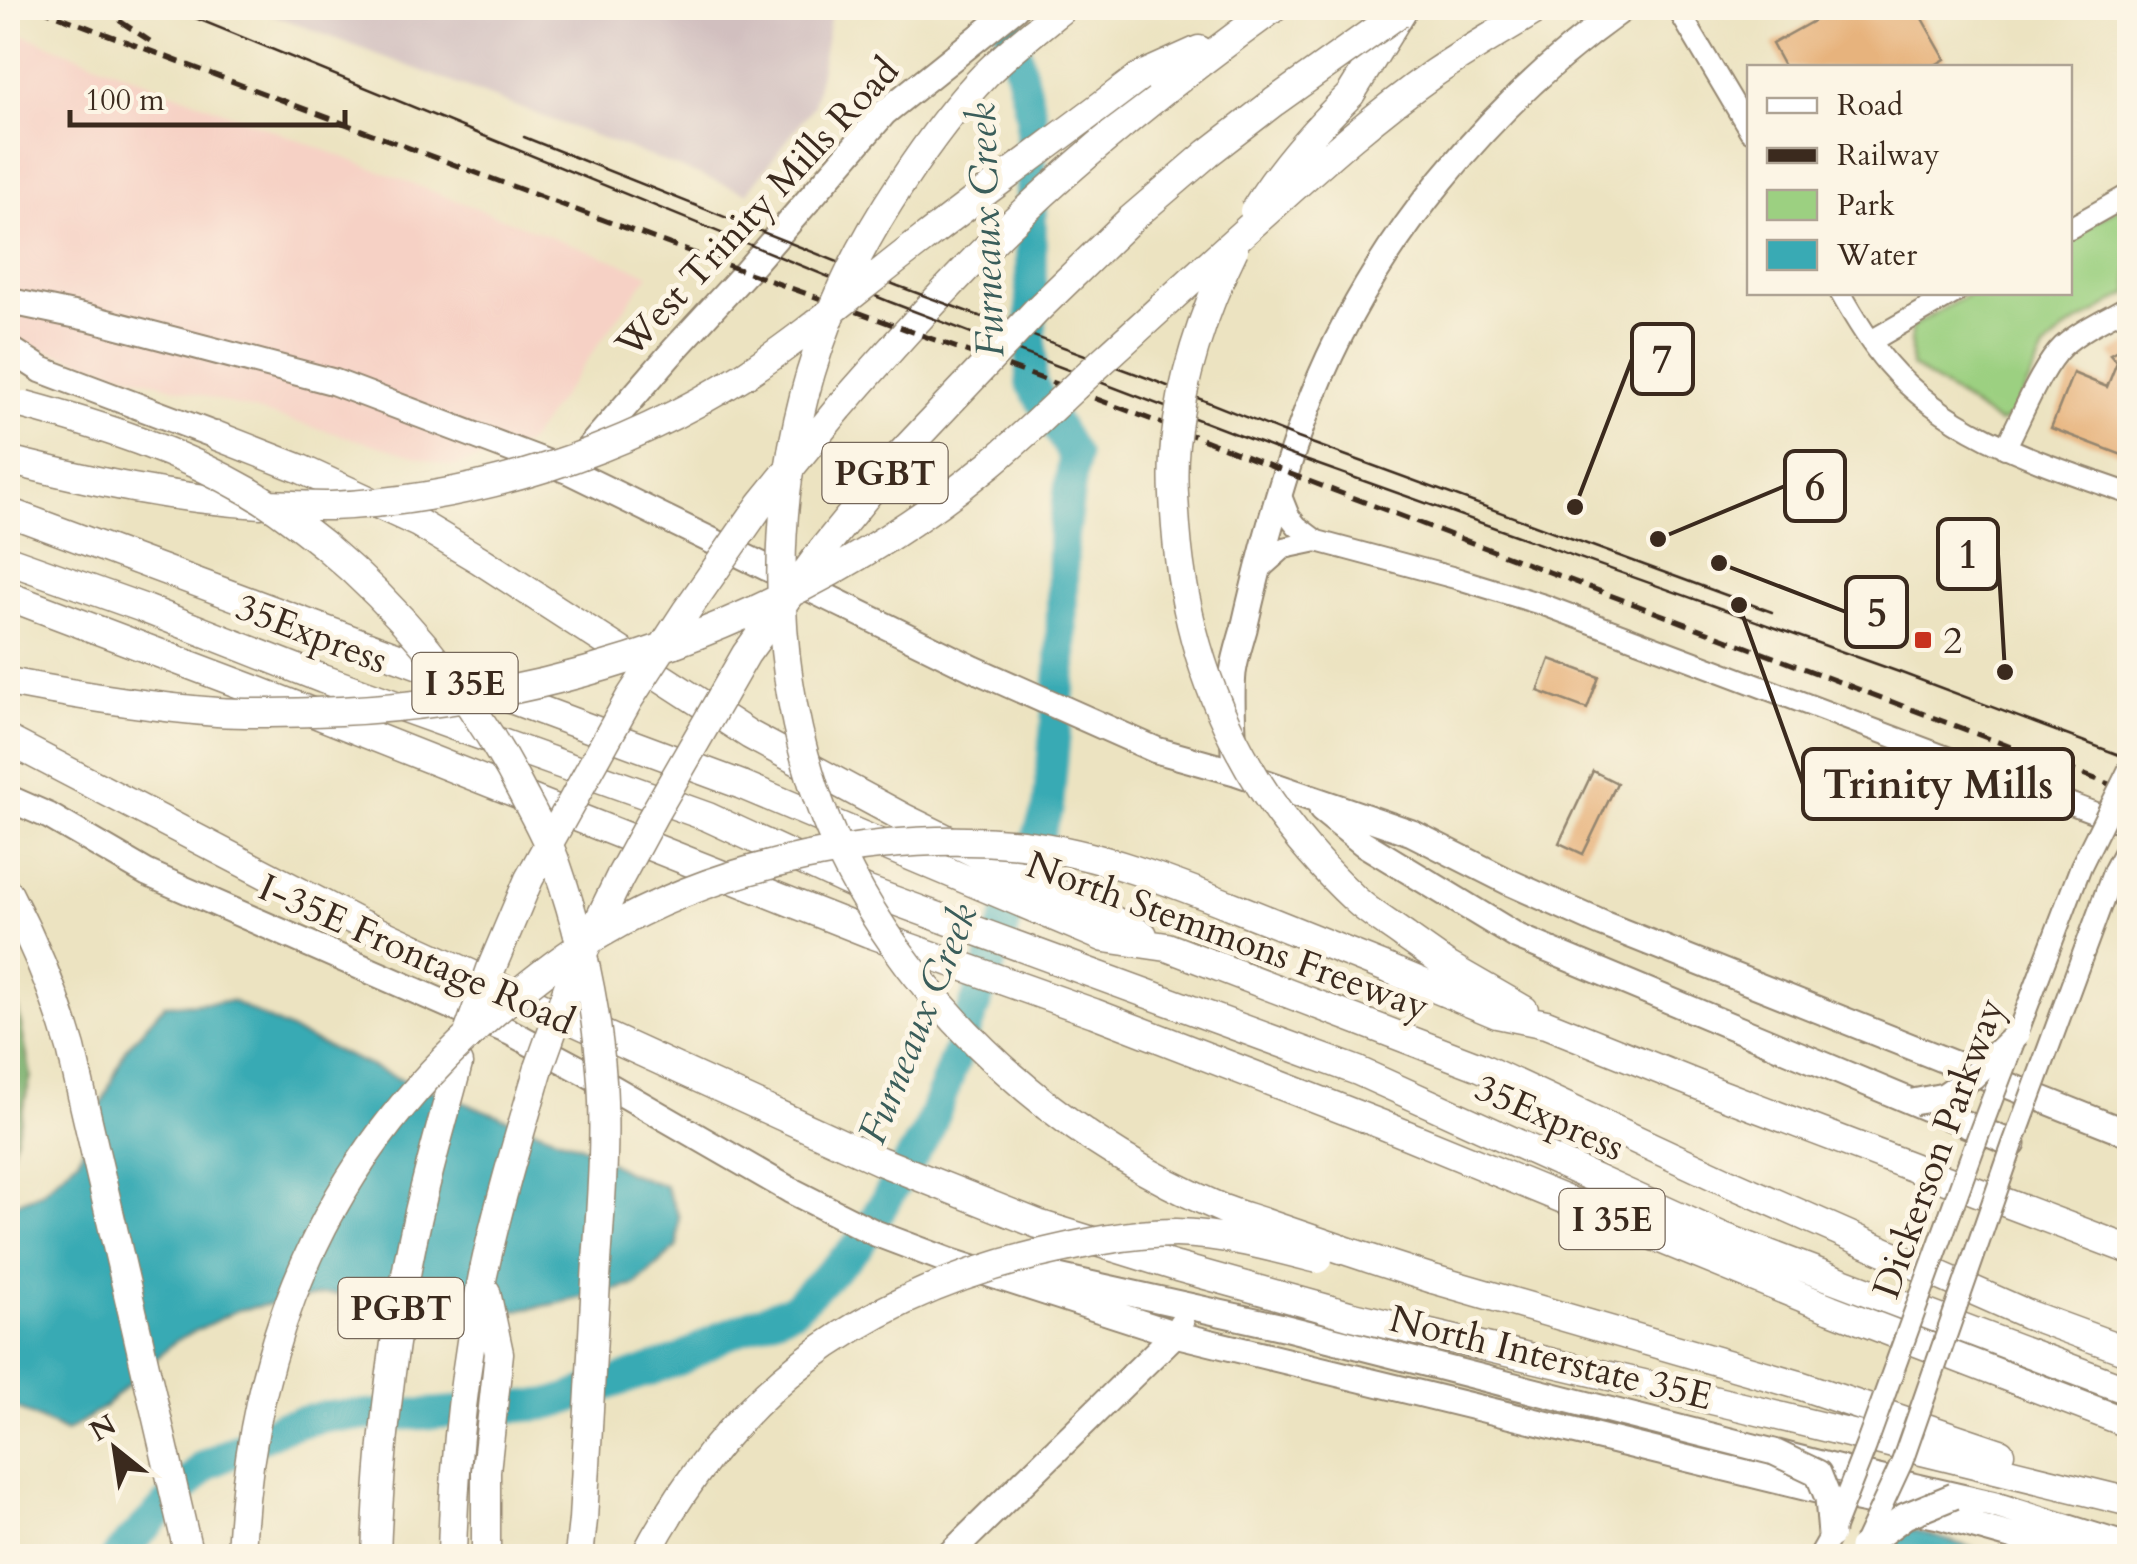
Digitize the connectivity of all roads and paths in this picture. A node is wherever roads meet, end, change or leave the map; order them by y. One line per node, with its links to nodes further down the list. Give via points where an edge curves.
1 (1015, 8): 22 (main road, West Trinity Mills Road, via 884,113)
2 (1063, 8): 50 (highway, bridge, via 986,74 915,162 858,255 813,364 792,454 782,556 789,672 813,783 879,922 960,1025 1026,1089 1119,1155 1212,1204)
3 (1274, 8): 8 (highway, PGBT)
4 (1539, 8): 30 (highway, bridge, via 1433,74 1326,158 944,500 778,601 599,668 420,706 221,712)
5 (1624, 8): 23 (main road, via 1504,110 1417,212 1342,332)
6 (1677, 8): 9 (street)
7 (1404, 10): 40 (highway, bridge, via 1350,94 1277,175 1206,310 1175,443 1184,597 1235,743 1318,862 1405,936); 49 (highway, PGBT, bridge, via 1208,153 1036,311 898,457 746,654 572,976 519,1134)
8 (1241, 31): 21 (highway, bridge, via 1139,77 785,347 716,392 566,461 443,492 329,506 170,496); 66 (highway, PGBT, bridge, via 1052,186 892,347 740,534 581,783 528,879 458,1064 405,1278)
9 (1747, 126)
10 (2130, 194): 11 (street)
11 (2072, 227)
12 (1842, 295): 16 (street)
13 (1951, 295): 16 (street)
14 (8, 301): 22 (main road, via 334,382)
15 (2130, 305): 20 (street, via 2060,348)
16 (1871, 341): 20 (street, via 1924,398)
17 (8, 348): 19 (main road, via 42,370)
18 (16, 403): 69 (highway, bridge, via 115,430 190,461 253,493 315,538 370,585 428,649 486,728 539,824 578,934 602,1081 603,1178)
19 (218, 436): 39 (highway, bridge, via 418,523 750,735)
20 (2005, 448): 24 (street)
21 (8, 460)
22 (568, 471): 33 (main road, via 974,669 1156,750)
23 (1279, 492): 26 (street, via 1289,516); 28 (main road)
24 (2130, 494)
25 (8, 512): 39 (highway, North Stemmons Freeway / I 35E, via 742,785)
26 (1317, 541): 28 (street, via 1284,548); 36 (street, via 1544,605)
27 (8, 560): 54 (highway, 35Express, via 708,817 868,890 1358,1071 1721,1236)
28 (1258, 570): 33 (main road, via 1233,672)
29 (8, 596): 55 (highway, I 35E, bridge, via 868,933 1094,1013)
30 (8, 682)
31 (8, 740): 60 (highway, via 358,922 880,1161 1038,1224 1349,1314)
32 (2130, 767): 41 (street, Dickerson Parkway, bridge, via 2081,866)
33 (1234, 772): 34 (main road)
34 (1307, 797): 42 (main road, via 1363,843 1518,937); 44 (main road, via 1412,833 1603,924)
35 (8, 798): 46 (main road, I-35E Frontage Road, via 147,873 510,1032)
36 (2130, 826)
37 (2130, 840): 45 (street, Dickerson Parkway, bridge)
38 (8, 894): 64 (highway, via 58,1001 71,1048)
39 (1107, 929): 53 (highway, North Stemmons Freeway / I 35E, via 1480,1067 2027,1314)
40 (1546, 1024): 47 (highway); 65 (highway, bridge, via 1497,1014 1143,872 1026,845 935,841 862,848 762,868 696,890 603,932 522,989 433,1070 366,1154 305,1263 268,1366 247,1469)
41 (2017, 1034): 42 (main road, bridge, via 1944,1096); 43 (street, Dickerson Parkway, bridge)
42 (1913, 1102): 43 (main road)
43 (1980, 1132): 45 (main road); 57 (street, Dickerson Parkway, bridge)
44 (2130, 1134)
45 (2014, 1144): 58 (street, Dickerson Parkway, bridge)
46 (790, 1190): 48 (main road, North Interstate 35E)
47 (2130, 1250)
48 (949, 1261): 51 (main road, North Interstate 35E); 52 (main road, North Interstate 35E)
49 (483, 1276): 67 (highway, PGBT, via 462,1406); 68 (highway, via 499,1353 486,1472)
50 (1433, 1279): 60 (highway, via 1800,1385); 70 (highway, bridge, via 1179,1233 1104,1240 970,1272 856,1325 775,1384 708,1456)
51 (1190, 1307): 52 (main road); 56 (main road, North Interstate 35E)
52 (1174, 1334): 71 (main road); 72 (main road, North Interstate 35E, via 1939,1516)
53 (2130, 1352)
54 (2130, 1391)
55 (2130, 1424)
56 (1774, 1452): 57 (main road, North Interstate 35E, bridge); 61 (main road, bridge, via 1818,1473 1828,1498)
57 (1856, 1473): 58 (main road, North Interstate 35E); 61 (street, Dickerson Parkway, bridge)
58 (1893, 1482): 59 (main road, North Interstate 35E); 63 (street, Dickerson Parkway, bridge)
59 (1954, 1496): 62 (main road, North Interstate 35E); 63 (main road, bridge, via 1905,1516)
60 (2130, 1500)
61 (1825, 1546)
62 (2130, 1547)
63 (1860, 1552)
64 (189, 1556)
65 (241, 1556)
66 (376, 1556)
67 (452, 1556)
68 (486, 1556)
69 (579, 1556)
70 (645, 1556)
71 (948, 1556)
72 (2081, 1556)

